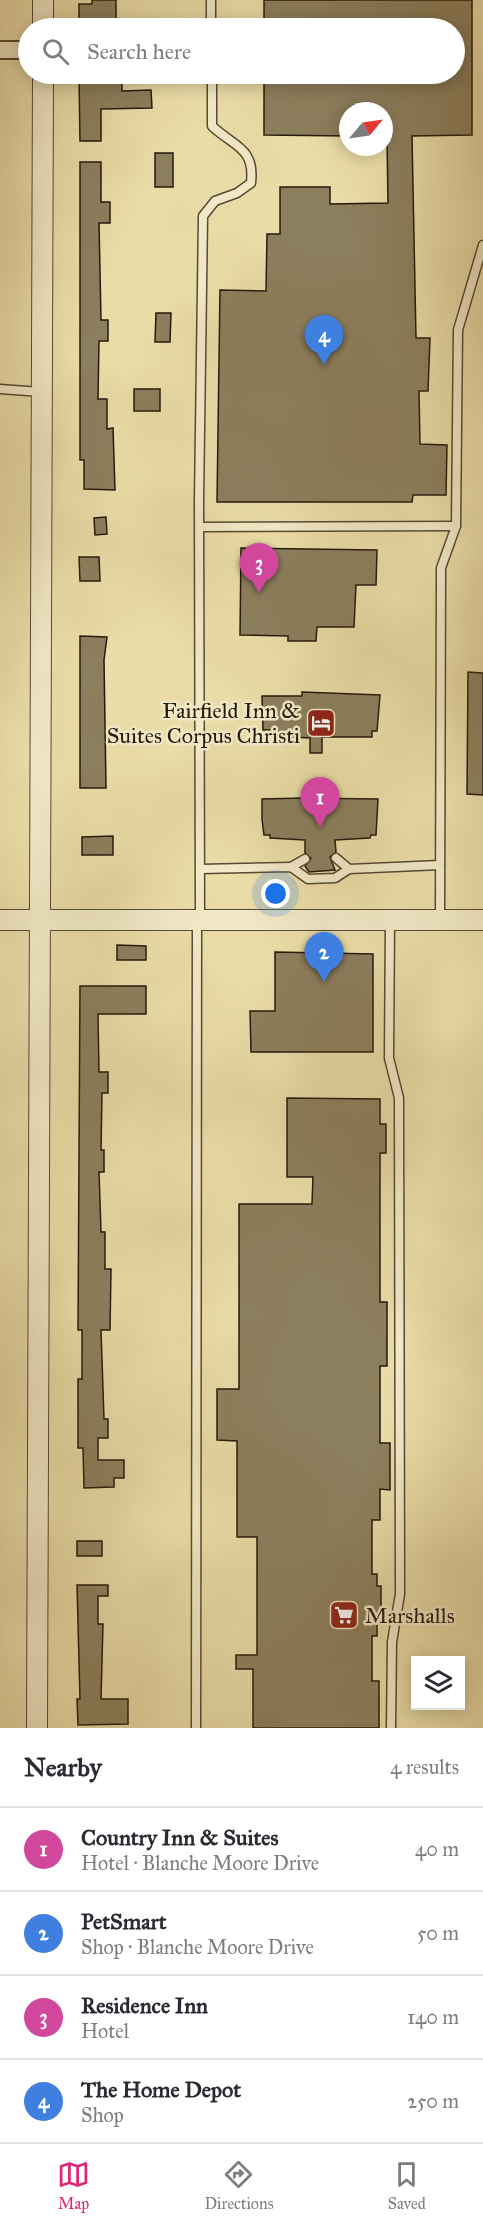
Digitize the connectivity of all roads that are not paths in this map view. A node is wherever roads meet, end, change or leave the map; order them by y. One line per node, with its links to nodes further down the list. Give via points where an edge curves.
1 (43, 0): 3 (street)
2 (211, 0): 4 (lane)
3 (43, 18)
4 (211, 18)
5 (0, 50): 6 (street)
6 (18, 50)
7 (43, 84): 11 (street)
8 (212, 84): 13 (lane, via 212,126 226,140 244,149 253,166 251,183 215,201 203,216)
9 (483, 245): 12 (lane, via 458,330)
10 (0, 389): 11 (lane)
11 (42, 392): 25 (street)
12 (456, 526): 13 (lane); 16 (lane, via 441,568)
13 (201, 527): 18 (lane)
14 (336, 858): 19 (lane)
15 (305, 859): 17 (lane)
16 (440, 865): 19 (lane); 23 (lane)
17 (291, 867): 18 (lane); 19 (lane, via 308,879 335,878)
18 (201, 869): 20 (lane)
19 (349, 869)
20 (199, 919): 21 (street); 25 (street); 27 (lane)
21 (390, 919): 23 (street); 28 (lane, via 389,1058 399,1098 400,1333 400,1594 392,1642)
22 (0, 920): 25 (street)
23 (440, 920): 24 (street)
24 (483, 920)
25 (39, 921): 26 (street)
26 (37, 1728)
27 (196, 1728)
28 (391, 1728)

